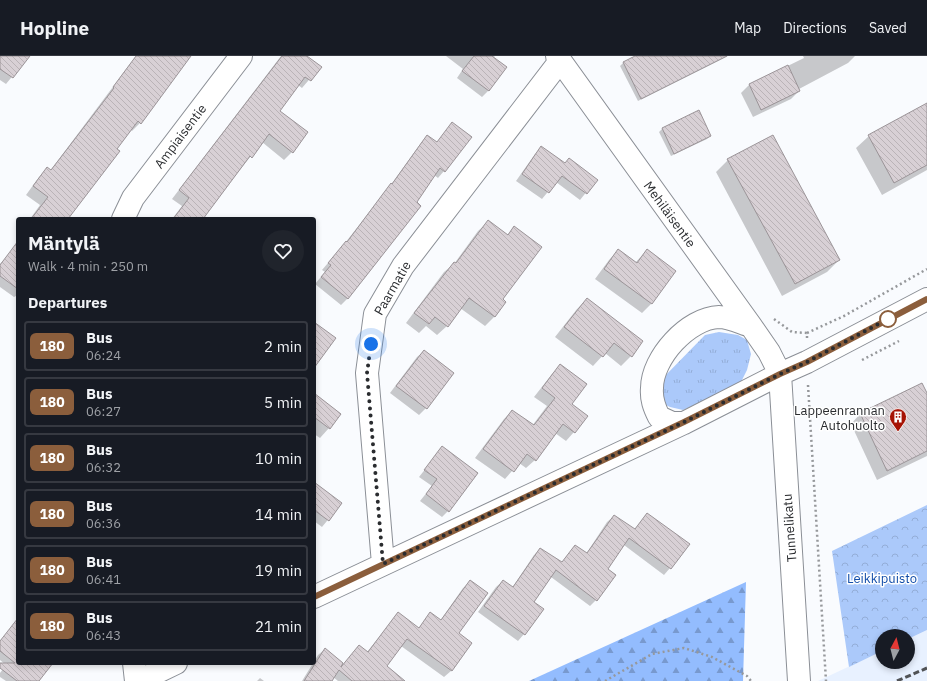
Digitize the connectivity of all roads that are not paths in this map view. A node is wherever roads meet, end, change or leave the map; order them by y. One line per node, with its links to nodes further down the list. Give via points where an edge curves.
1 (241, 56): 3 (street, Ampiaisentie, via 133,198)
2 (558, 58): 5 (street, Mehiläisentie); 8 (street, Paarmatie, via 403,266 375,314 367,373)
3 (124, 217)
4 (927, 299): 6 (street)
5 (751, 326): 6 (street, Mehiläisentie); 7 (street, via 719,317 705,320 681,334 671,344 655,371 652,387 653,404 659,417 672,423)
6 (780, 374): 7 (street); 13 (street, Tunnelikatu)
7 (684, 422): 8 (street)
8 (383, 564): 9 (street)
9 (316, 596)
10 (134, 665): 12 (street)
11 (172, 665): 12 (street)
12 (137, 681)
13 (799, 681)

